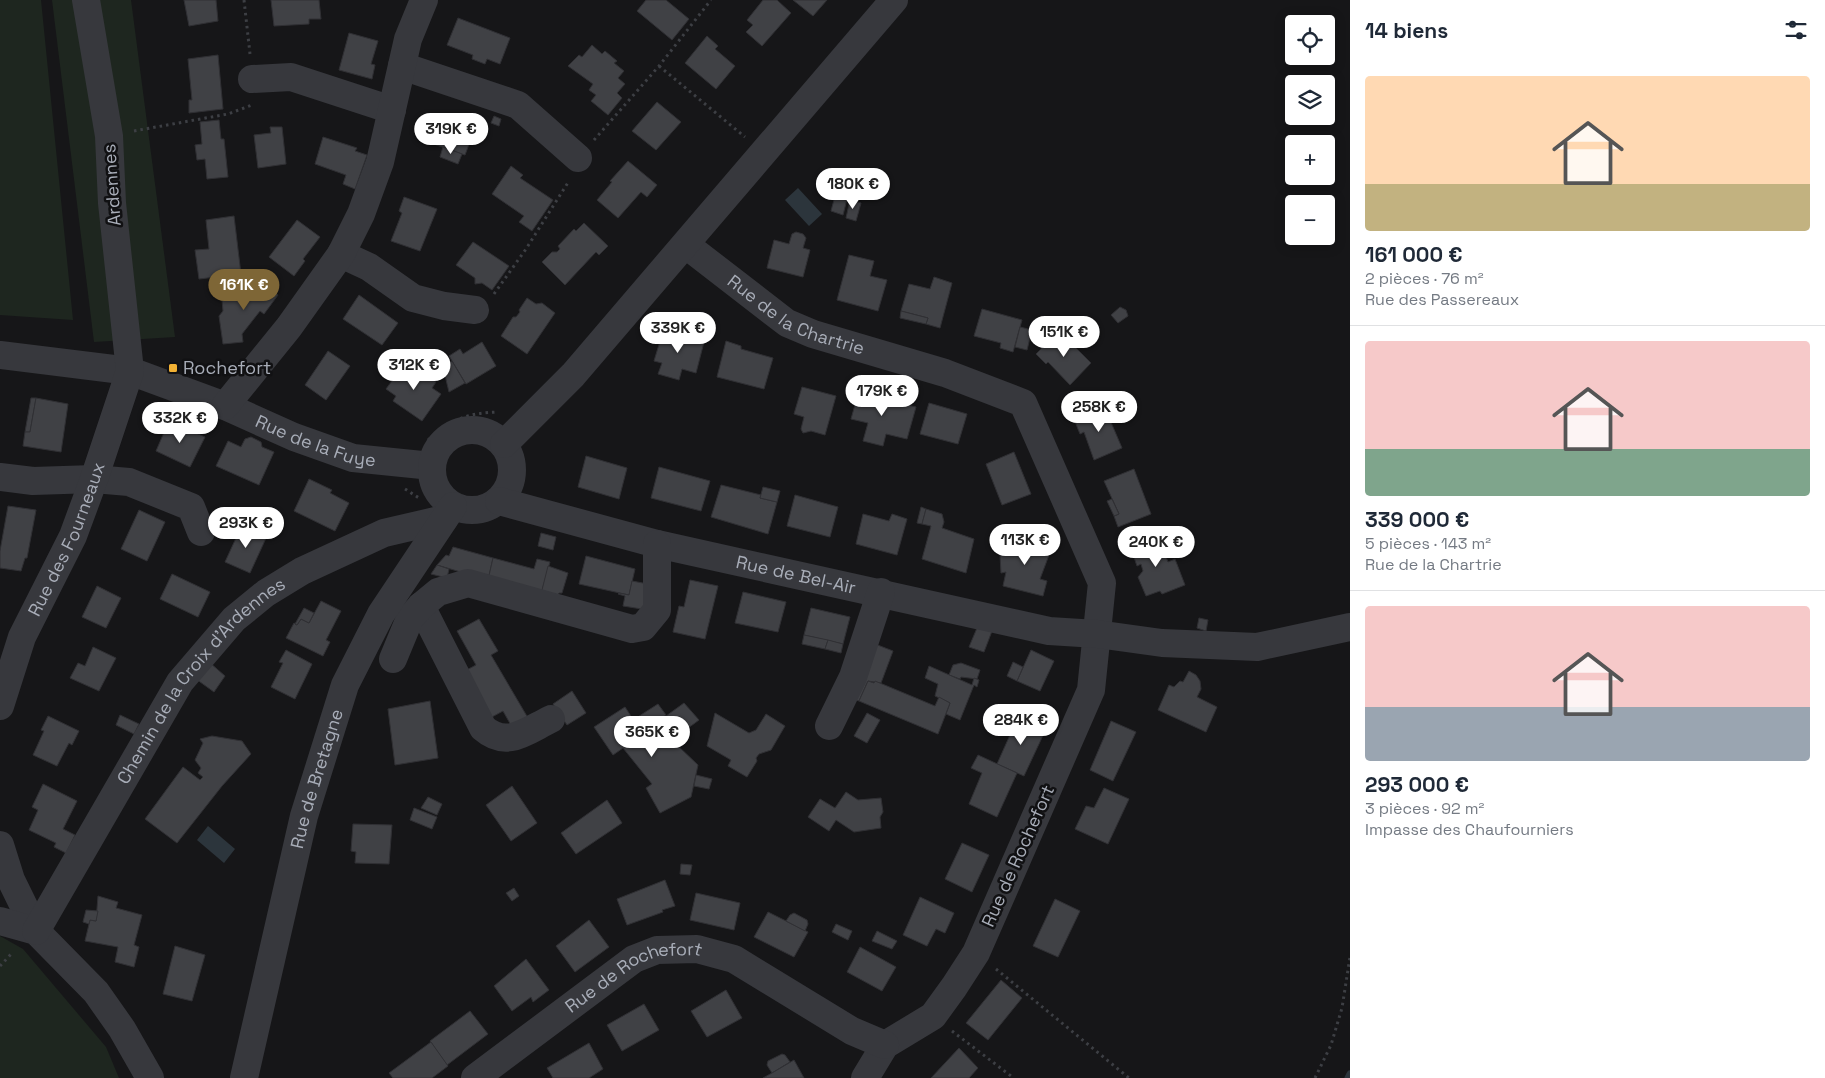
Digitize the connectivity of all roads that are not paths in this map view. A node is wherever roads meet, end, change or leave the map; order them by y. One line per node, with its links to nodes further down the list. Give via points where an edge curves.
1 (86, 0): 12 (street, Ardennes, via 109,136 112,203)
2 (424, 0): 4 (street, via 408,39)
3 (894, 0): 8 (street)
4 (402, 66): 6 (street); 7 (street, via 518,106)
5 (252, 80): 6 (street, via 291,77)
6 (392, 110): 9 (street, via 380,162 361,214)
7 (578, 158)
8 (686, 245): 14 (street, via 573,375); 25 (street, Rue de la Chartrie, via 787,323 945,373 1023,403 1102,583)
9 (341, 254): 10 (street, via 369,267 413,298); 13 (street, via 289,327)
10 (474, 310)
11 (0, 355): 12 (street, Rue de la Fuye)
12 (130, 371): 13 (street, Rue de la Fuye); 17 (street, Rue des Fourneaux)
13 (225, 406): 15 (street, Rue de la Fuye, via 294,437 353,458)
14 (504, 444): 15 (street, via 484,431 461,431 441,444); 18 (street, via 513,474)
15 (432, 466): 19 (street, via 439,494)
16 (0, 477): 17 (street, via 33,481)
17 (94, 480): 20 (street, via 129,482 191,507); 27 (street, Rue des Fourneaux, via 73,536 22,637)
18 (499, 501): 19 (street, via 477,511); 21 (street, Rue de Bel-Air)
19 (449, 512): 32 (street, Chemin de la Croix d'Ardennes, via 384,534 302,571 266,593 234,619 180,682); 35 (street, Rue de Bretagne, via 381,614 345,685 304,816)
20 (200, 532)
21 (657, 544): 22 (street, Rue de Bel-Air); 23 (street, via 657,610 642,627 632,628 468,583 438,592)
22 (881, 592): 25 (street, Rue de Bel-Air, via 1049,631); 29 (street, via 853,677)
23 (421, 606): 26 (street, via 410,618); 28 (street, via 488,733 505,739)
24 (1350, 627): 25 (street, Rue de Bel-Air, via 1257,647 1162,643)
25 (1097, 634): 33 (street, Rue de Rochefort, via 1091,690 976,953 932,1016)
26 (393, 659)
27 (0, 706)
28 (550, 719)
29 (829, 726)
30 (0, 845): 32 (street, via 11,880)
31 (0, 922): 32 (street)
32 (36, 931): 34 (street, via 96,992)
33 (885, 1045): 36 (street, Rue de Rochefort, via 852,1031 734,959 697,949 657,950 634,959); 37 (street, Rue de Rochefort)
34 (150, 1078)
35 (244, 1078)
36 (475, 1078)
37 (864, 1078)

